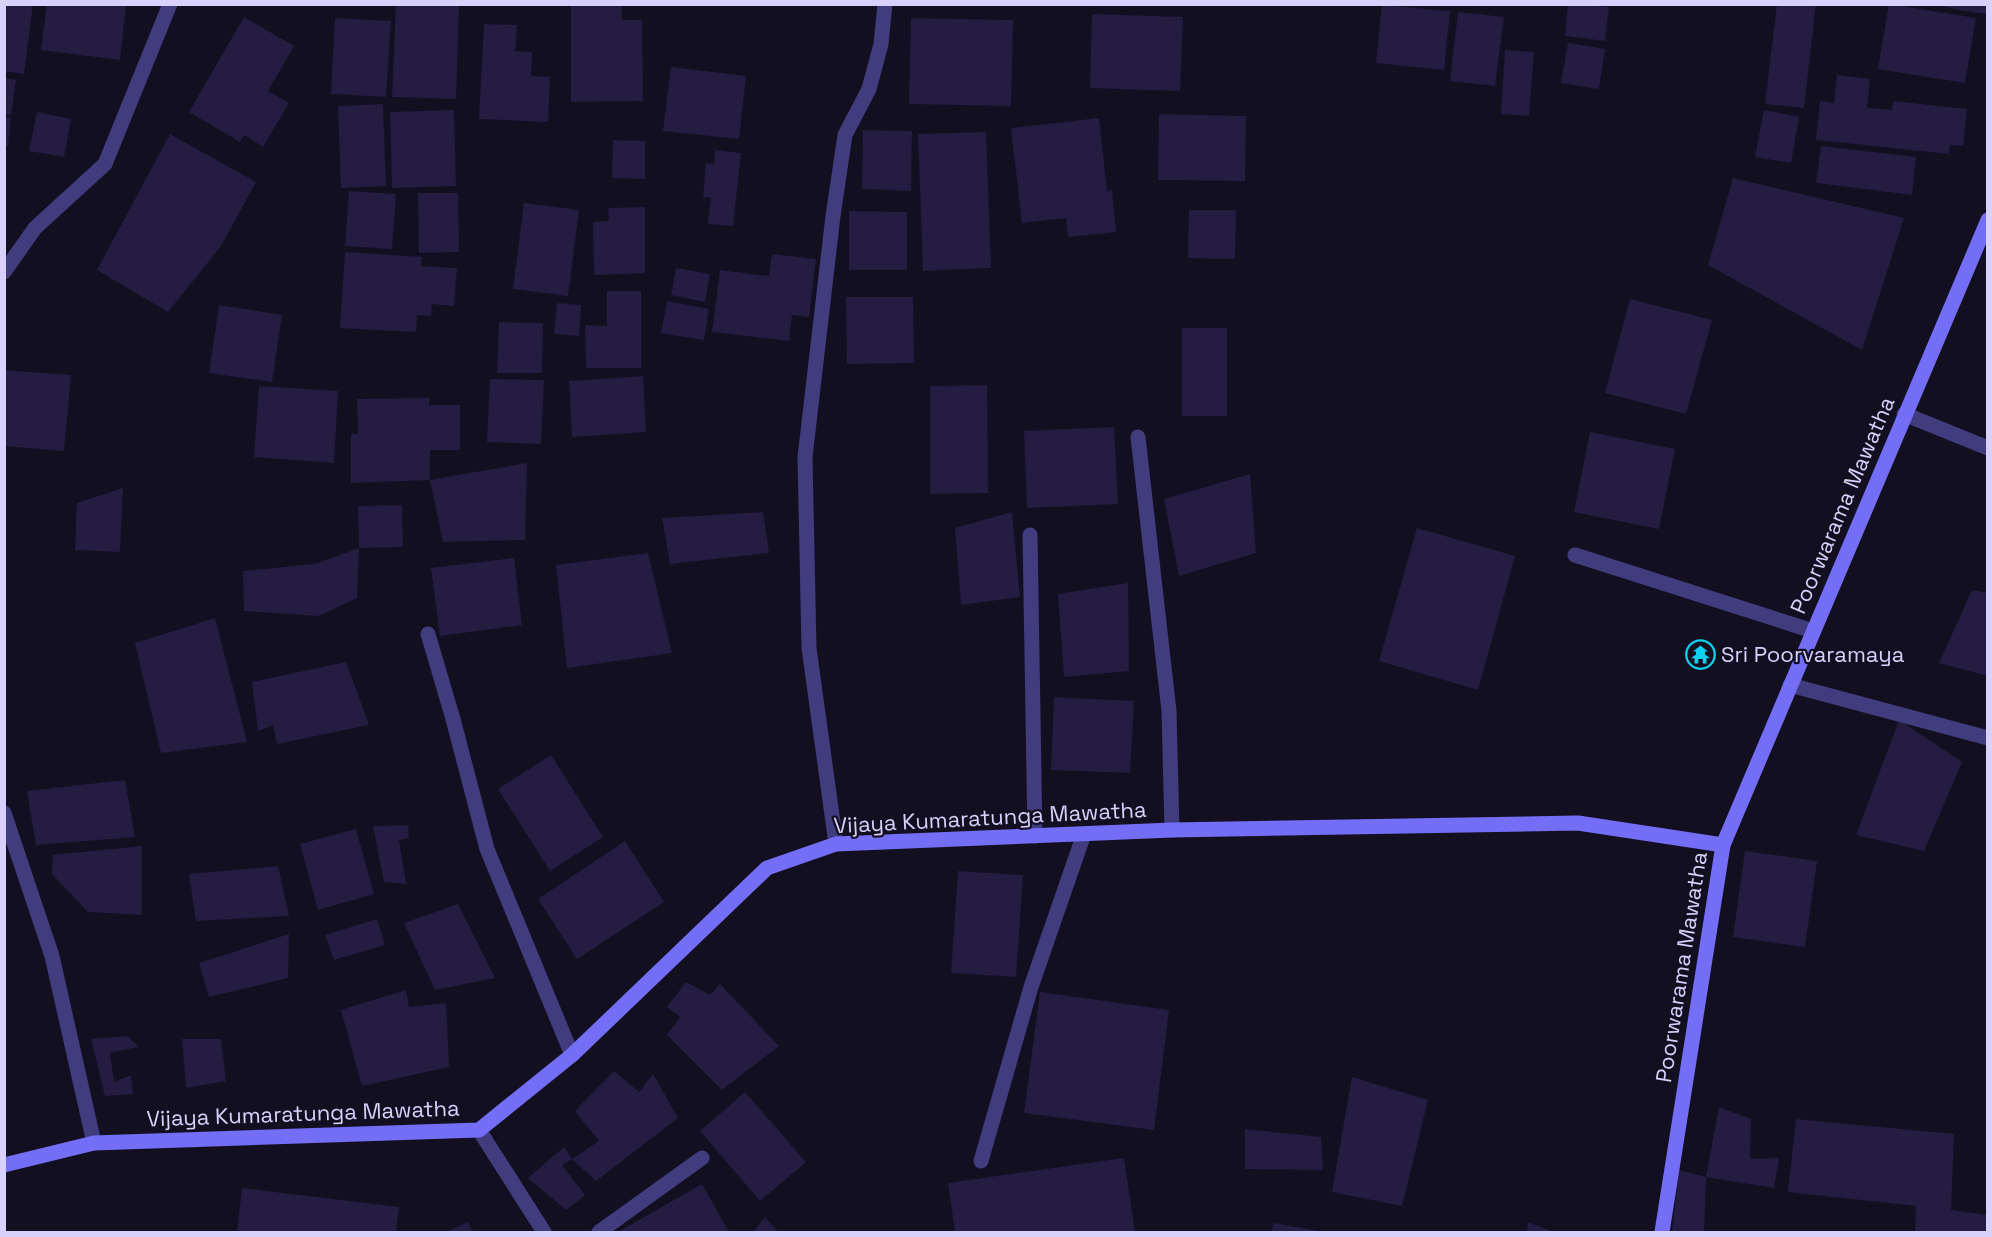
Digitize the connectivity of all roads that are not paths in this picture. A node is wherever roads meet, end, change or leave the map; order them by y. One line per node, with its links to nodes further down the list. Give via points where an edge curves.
1 (170, 4): 4 (street, via 105,164 35,228)
2 (885, 4): 18 (street, via 881,44 869,89 844,135 805,457 809,648)
3 (1988, 220): 5 (main road, Poorwarama Mawatha)
4 (4, 272)
5 (1904, 414): 7 (street); 10 (main road, Poorwarama Mawatha)
6 (1138, 437): 15 (street, via 1169,711)
7 (1988, 448)
8 (1029, 535): 17 (street)
9 (1575, 555): 10 (street)
10 (1814, 631): 12 (main road, Poorwarama Mawatha)
11 (428, 634): 20 (street, via 487,849)
12 (1790, 685): 13 (street); 19 (main road, Poorwarama Mawatha)
13 (1988, 738)
14 (4, 813): 22 (street, via 52,956)
15 (1172, 830): 16 (main road, Vijaya Kumaratunga Mawatha); 19 (main road, Vijaya Kumaratunga Mawatha, via 1578,822)
16 (1084, 834): 17 (main road, Vijaya Kumaratunga Mawatha); 24 (street, via 1031,987)
17 (1035, 836): 18 (main road, Vijaya Kumaratunga Mawatha)
18 (836, 844): 20 (main road, Vijaya Kumaratunga Mawatha, via 767,868)
19 (1723, 844): 28 (main road, Poorwarama Mawatha)
20 (572, 1055): 21 (main road, Vijaya Kumaratunga Mawatha)
21 (479, 1130): 22 (main road, Vijaya Kumaratunga Mawatha); 26 (street)
22 (94, 1143): 25 (main road, Vijaya Kumaratunga Mawatha)
23 (702, 1158): 27 (street)
24 (981, 1161)
25 (4, 1165)
26 (544, 1233)
27 (599, 1233)
28 (1662, 1233)

